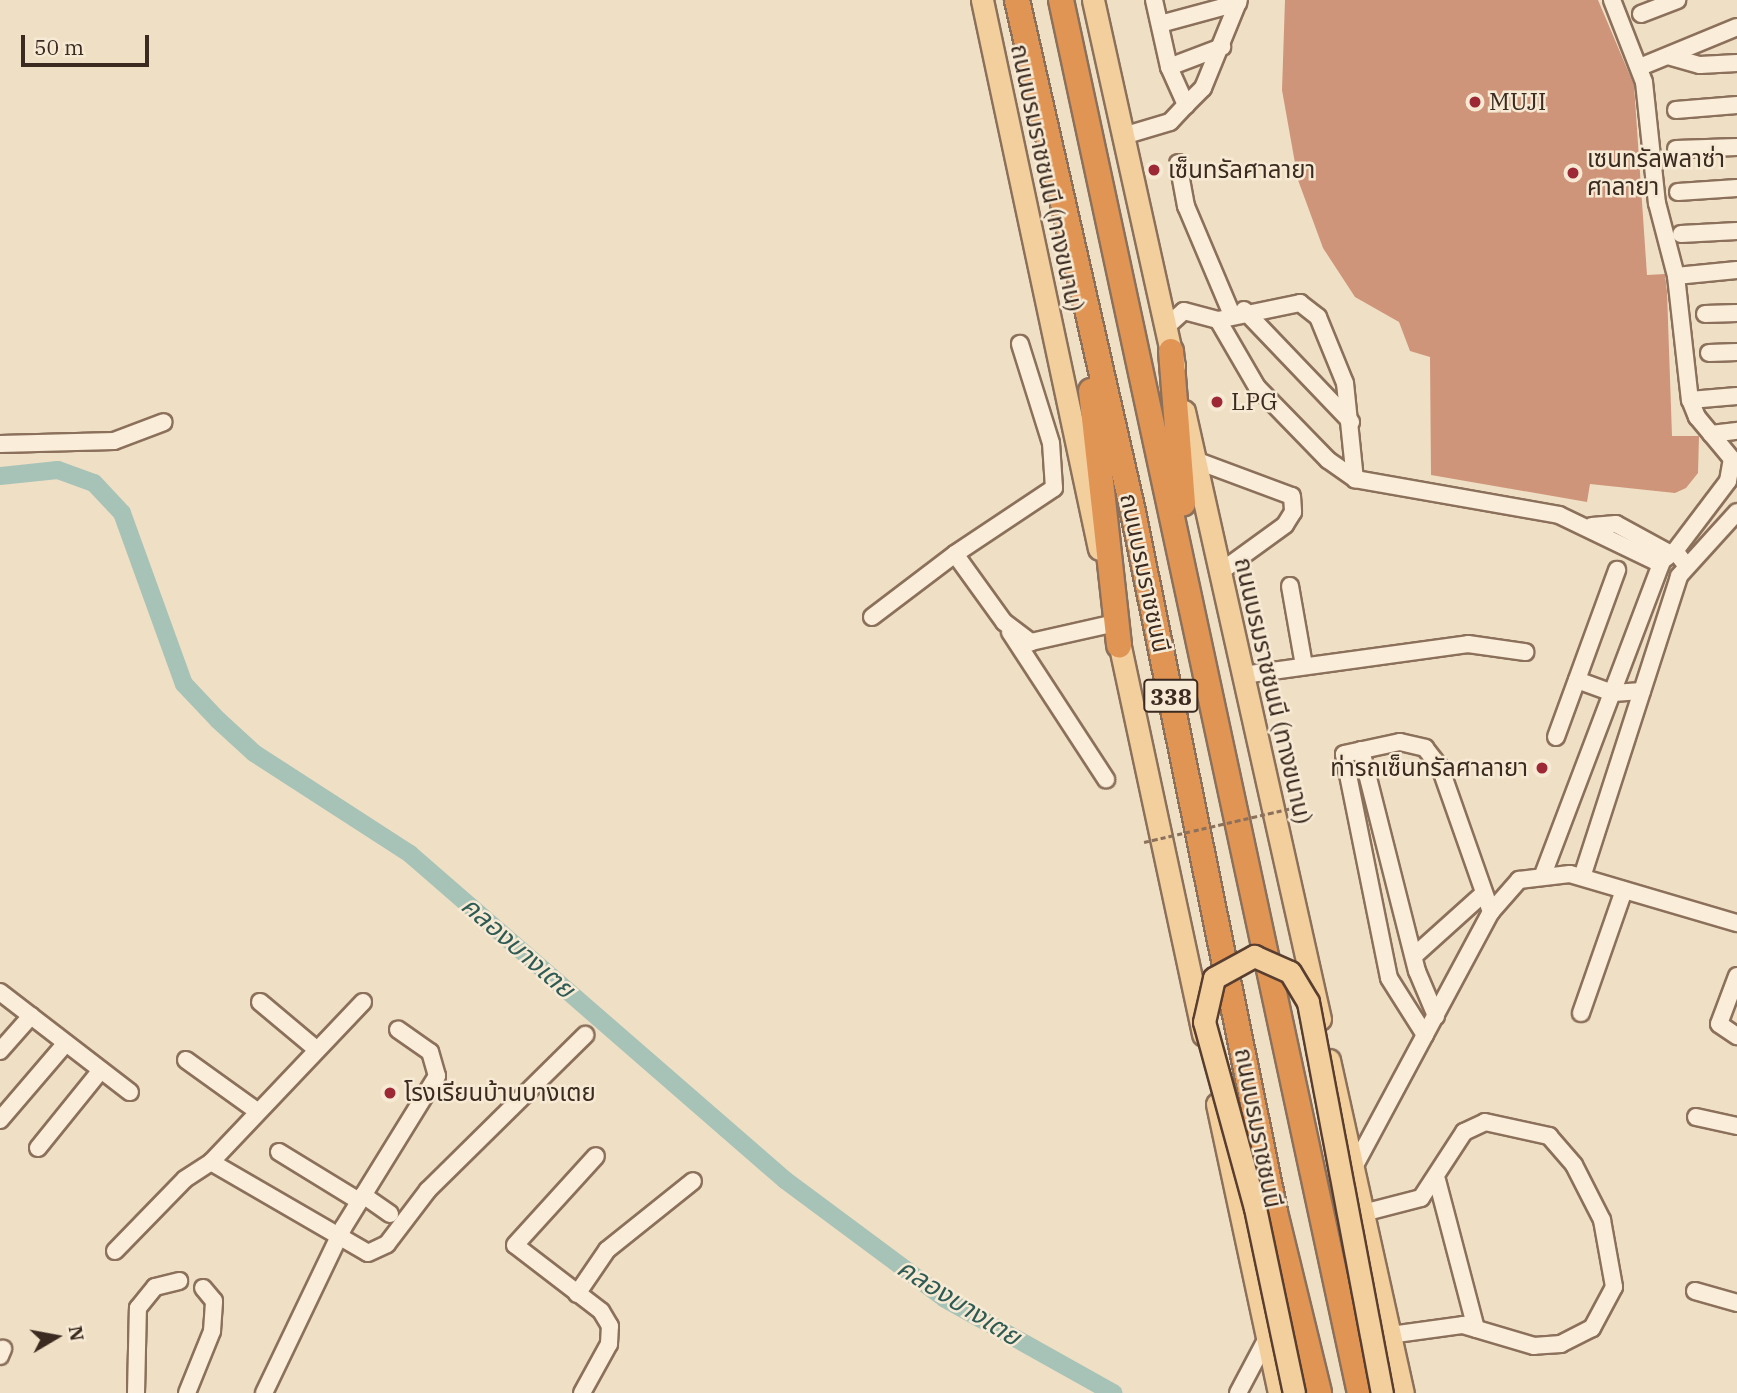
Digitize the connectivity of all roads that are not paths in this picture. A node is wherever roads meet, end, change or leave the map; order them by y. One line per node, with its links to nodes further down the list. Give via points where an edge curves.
1 (982, 0): 57 (main road, ถนนบรมราชชนนี (ทางขนาน) / 338)
2 (1017, 0): 30 (highway, ถนนบรมราชชนนี / 338)
3 (1062, 0): 54 (highway, ถนนบรมราชชนนี / 338)
4 (1093, 0): 20 (main road, ถนนบรมราชชนนี (ทางขนาน))
5 (1154, 0): 10 (street)
6 (1612, 0): 16 (street)
7 (1677, 0): 9 (street)
8 (1238, 2): 10 (street); 12 (street)
9 (1641, 14)
10 (1160, 24): 15 (street)
11 (1737, 27): 13 (street)
12 (1222, 47): 15 (street); 17 (street)
13 (1668, 56): 14 (street, via 1700,65); 16 (street)
14 (1737, 63)
15 (1169, 66): 17 (street)
16 (1640, 67): 29 (street, via 1657,203)
17 (1186, 105): 20 (street, via 1170,122)
18 (1737, 105): 19 (street)
19 (1676, 110)
20 (1123, 136): 34 (main road, ถนนบรมราชชนนี (ทางขนาน))
21 (1737, 147): 22 (street)
22 (1676, 149)
23 (1178, 163): 33 (street, via 1186,206)
24 (1737, 188): 25 (street)
25 (1678, 192)
26 (1737, 231): 27 (street)
27 (1681, 234)
28 (1737, 270): 29 (street)
29 (1675, 275): 39 (street)
30 (1080, 292): 57 (highway); 126 (highway, ถนนบรมราชชนนี / 338, via 1133,512 1275,1212)
31 (1737, 313): 32 (street)
32 (1704, 314)
33 (1231, 315): 34 (street, via 1184,311); 41 (street); 41 (street, via 1300,303 1318,317 1337,352); 46 (street, via 1256,387 1328,460)
34 (1168, 340): 45 (main road, ถนนบรมราชชนนี (ทางขนาน)); 54 (highway)
35 (1020, 344): 48 (street, via 1051,443 1054,488)
36 (1737, 352): 37 (street)
37 (1709, 353)
38 (1737, 396): 39 (street)
39 (1690, 400): 43 (street)
40 (164, 422): 44 (street, via 114,441)
41 (1351, 422): 46 (street)
42 (1737, 431): 43 (street)
43 (1710, 433): 49 (street, via 1732,459 1728,481)
44 (0, 444)
45 (1195, 460): 52 (main road, ถนนบรมราชชนนี (ทางขนาน)); 52 (street, via 1292,496 1293,512 1285,525)
46 (1355, 479): 49 (street, via 1545,512 1592,526)
47 (1737, 512): 51 (street)
48 (955, 555): 55 (street); 56 (street)
49 (1667, 560): 51 (street); 51 (street); 63 (street)
50 (1617, 570): 61 (street)
51 (1682, 571): 62 (street)
52 (1220, 572): 60 (main road, ถนนบรมราชชนนี (ทางขนาน))
53 (1290, 586): 59 (street)
54 (1189, 592): 127 (highway, ถนนบรมราชชนนี / 338)
55 (872, 617)
56 (1001, 618): 57 (street, via 1031,642); 66 (street)
57 (1117, 634): 118 (main road, ถนนบรมราชชนนี (ทางขนาน) / 338)
58 (1525, 652): 59 (street, via 1468,644)
59 (1304, 665): 60 (street)
60 (1243, 675): 103 (main road, ถนนบรมราชชนนี (ทางขนาน))
61 (1577, 680): 63 (street); 64 (street)
62 (1642, 691): 63 (street); 68 (street)
63 (1613, 693): 67 (street)
64 (1556, 737)
65 (1360, 750): 69 (street); 70 (street, via 1342,759); 74 (street, via 1399,742 1432,756)
66 (1106, 779)
67 (1566, 825): 68 (street); 71 (street)
68 (1592, 831): 72 (street)
69 (1389, 862): 70 (street); 77 (street)
70 (1365, 867): 87 (street, via 1390,978)
71 (1544, 872): 72 (street); 75 (street, via 1519,880)
72 (1582, 877): 73 (street)
73 (1625, 890): 76 (street); 82 (street)
74 (1484, 893): 75 (street); 77 (street)
75 (1491, 912): 84 (street)
76 (1737, 923)
77 (1414, 956): 84 (street)
78 (1737, 976): 88 (street, via 1719,1024)
79 (0, 992): 83 (street)
80 (260, 1002): 90 (street)
81 (363, 1002): 90 (street)
82 (1581, 1013)
83 (31, 1016): 89 (street); 91 (street)
84 (1436, 1016): 87 (street)
85 (398, 1030): 106 (street, via 430,1052 439,1069)
86 (585, 1035): 109 (street, via 428,1190 378,1252)
87 (1425, 1035): 103 (street)
88 (1737, 1036)
89 (66, 1043): 93 (street); 97 (street)
90 (316, 1049): 95 (street)
91 (0, 1051)
92 (186, 1060): 95 (street)
93 (101, 1070): 94 (street); 99 (street)
94 (130, 1091)
95 (257, 1111): 102 (street)
96 (1696, 1116): 98 (street)
97 (0, 1120)
98 (1737, 1126)
99 (38, 1148)
100 (279, 1152): 106 (street)
101 (596, 1156): 114 (street, via 515,1245)
102 (211, 1162): 109 (street); 110 (street, via 185,1179)
103 (1353, 1169): 107 (main road, ถนนบรมราชชนนี (ทางขนาน))
104 (1437, 1180): 107 (street, via 1406,1205); 116 (street); 116 (street, via 1464,1132 1485,1122 1526,1128 1549,1136 1574,1165 1602,1220 1614,1287 1592,1328 1561,1344 1534,1346)
105 (693, 1181): 114 (street, via 607,1250)
106 (361, 1198): 108 (street); 109 (street)
107 (1363, 1213): 117 (main road, ถนนบรมราชชนนี (ทางขนาน))
108 (390, 1214)
109 (337, 1240): 121 (street)
110 (115, 1251)
111 (178, 1281): 119 (street, via 155,1287 138,1308)
112 (203, 1288): 120 (street, via 214,1301 212,1331)
113 (1695, 1291): 115 (street)
114 (577, 1294): 122 (street, via 601,1311 611,1335)
115 (1737, 1303)
116 (1476, 1329): 117 (street, via 1442,1324)
117 (1390, 1335): 129 (main road, ถนนบรมราชชนนี (ทางขนาน))
118 (1267, 1338): 123 (street); 124 (main road, ถนนบรมราชชนนี (ทางขนาน) / 338)
119 (136, 1393)
120 (187, 1393)
121 (264, 1393)
122 (582, 1393)
123 (1238, 1393)
124 (1279, 1393)
125 (1294, 1393): 128 (main road, bridge, via 1255,1208 1205,1022 1214,978 1254,956 1290,972 1308,1002)
126 (1320, 1393)
127 (1360, 1393)
128 (1382, 1393)
129 (1404, 1393)

